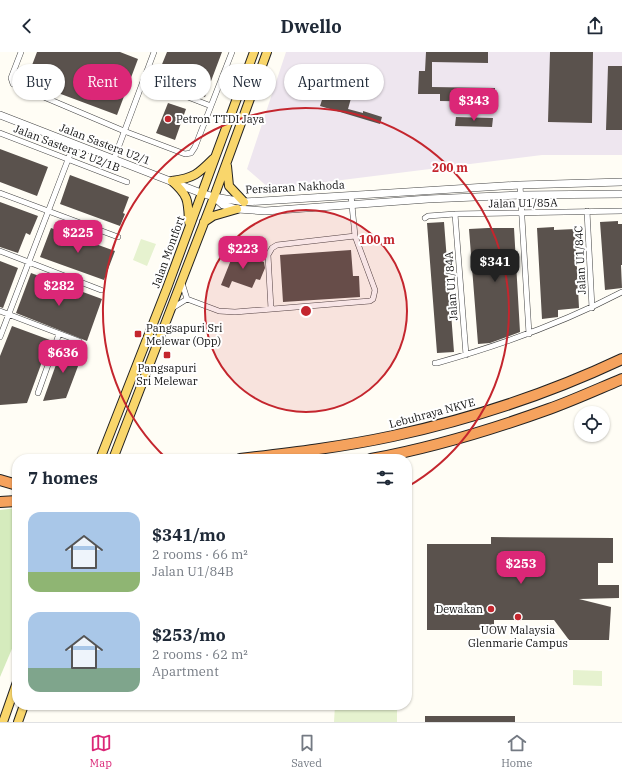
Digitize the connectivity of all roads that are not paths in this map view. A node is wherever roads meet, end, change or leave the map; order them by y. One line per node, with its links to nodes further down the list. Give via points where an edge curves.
1 (21, 52): 11 (street, via 11,78 13,84)
2 (154, 52): 6 (street)
3 (232, 52): 9 (street)
4 (254, 52): 14 (main road, Jalan Montfort)
5 (267, 52): 17 (main road, Jalan Montfort)
6 (150, 64)
7 (140, 90): 11 (street)
8 (196, 100): 9 (street)
9 (211, 106): 11 (street, via 191,153 185,154)
10 (0, 115): 13 (street, Jalan Sastera U2/1)
11 (124, 131): 15 (street)
12 (0, 134): 16 (street, Jalan Sastera 2 U2/1B)
13 (74, 144): 15 (street, Jalan Sastera U2/1); 16 (street)
14 (215, 157): 18 (main road, via 193,176); 23 (main road, Jalan Montfort)
15 (114, 159): 18 (street, Jalan Sastera U2/1)
16 (68, 160): 19 (street, Jalan Sastera 2 U2/1B); 31 (street)
17 (227, 161): 27 (main road, Jalan Montfort); 28 (main road, via 229,186)
18 (172, 181): 23 (street, Jalan Sastera U2/1); 38 (main road, via 186,195)
19 (127, 182)
20 (622, 182): 21 (street, Persiaran Nakhoda)
21 (520, 185): 25 (street, Persiaran Nakhoda); 26 (street)
22 (0, 193): 31 (street)
23 (201, 193): 27 (street, Jalan Sastera U2/1); 38 (main road, Jalan Montfort)
24 (622, 194): 26 (street, Persiaran Nakhoda)
25 (351, 195): 28 (street, Persiaran Nakhoda); 29 (street)
26 (521, 195): 29 (street, Persiaran Nakhoda); 34 (street)
27 (214, 197): 28 (street, Persiaran Nakhoda); 30 (street, Persiaran Nakhoda, via 223,205); 37 (main road, Jalan Montfort)
28 (244, 202)
29 (352, 205): 30 (street, Persiaran Nakhoda, via 265,211); 39 (street)
30 (238, 209): 37 (main road, via 213,216)
31 (48, 211): 40 (street); 42 (street)
32 (587, 211): 33 (street, Jalan U1/85A); 34 (street, Jalan U1/85A); 47 (street, Jalan U1/84C)
33 (622, 211)
34 (522, 213): 35 (street, Jalan U1/85A); 53 (street)
35 (455, 214): 36 (street, Jalan U1/85A); 56 (street, Jalan U1/84A)
36 (425, 218)
37 (204, 222): 43 (main road, Jalan Montfort)
38 (189, 225): 61 (main road, Jalan Montfort)
39 (355, 236): 48 (street, via 277,244 272,248 268,254); 48 (street, via 375,290 370,302)
40 (118, 237)
41 (0, 251): 42 (street)
42 (29, 262): 44 (street); 51 (street)
43 (182, 282): 46 (street); 49 (main road, Jalan Montfort)
44 (101, 290)
45 (622, 292): 47 (street)
46 (187, 299): 48 (street, via 219,312); 49 (street)
47 (592, 308): 53 (street)
48 (271, 309)
49 (171, 310): 62 (main road, Jalan Montfort)
50 (0, 311): 51 (street)
51 (9, 314): 52 (street); 54 (street)
52 (59, 334): 55 (street); 60 (street)
53 (529, 334): 56 (street)
54 (0, 337)
55 (79, 341)
56 (466, 355): 58 (street)
57 (622, 359): 63 (highway, Lebuhraya NKVE, via 535,395 413,432)
58 (435, 363)
59 (622, 379): 64 (highway, via 549,409 428,446)
60 (38, 393)
61 (102, 454)
62 (115, 454)
63 (278, 454)
64 (393, 454)
65 (0, 480): 66 (highway)
66 (12, 484)
67 (12, 487): 68 (highway)
68 (0, 488)
69 (12, 501): 70 (highway)
70 (0, 502)
71 (12, 696): 73 (main road)
72 (22, 710): 74 (main road)
73 (3, 722)
74 (18, 722)

